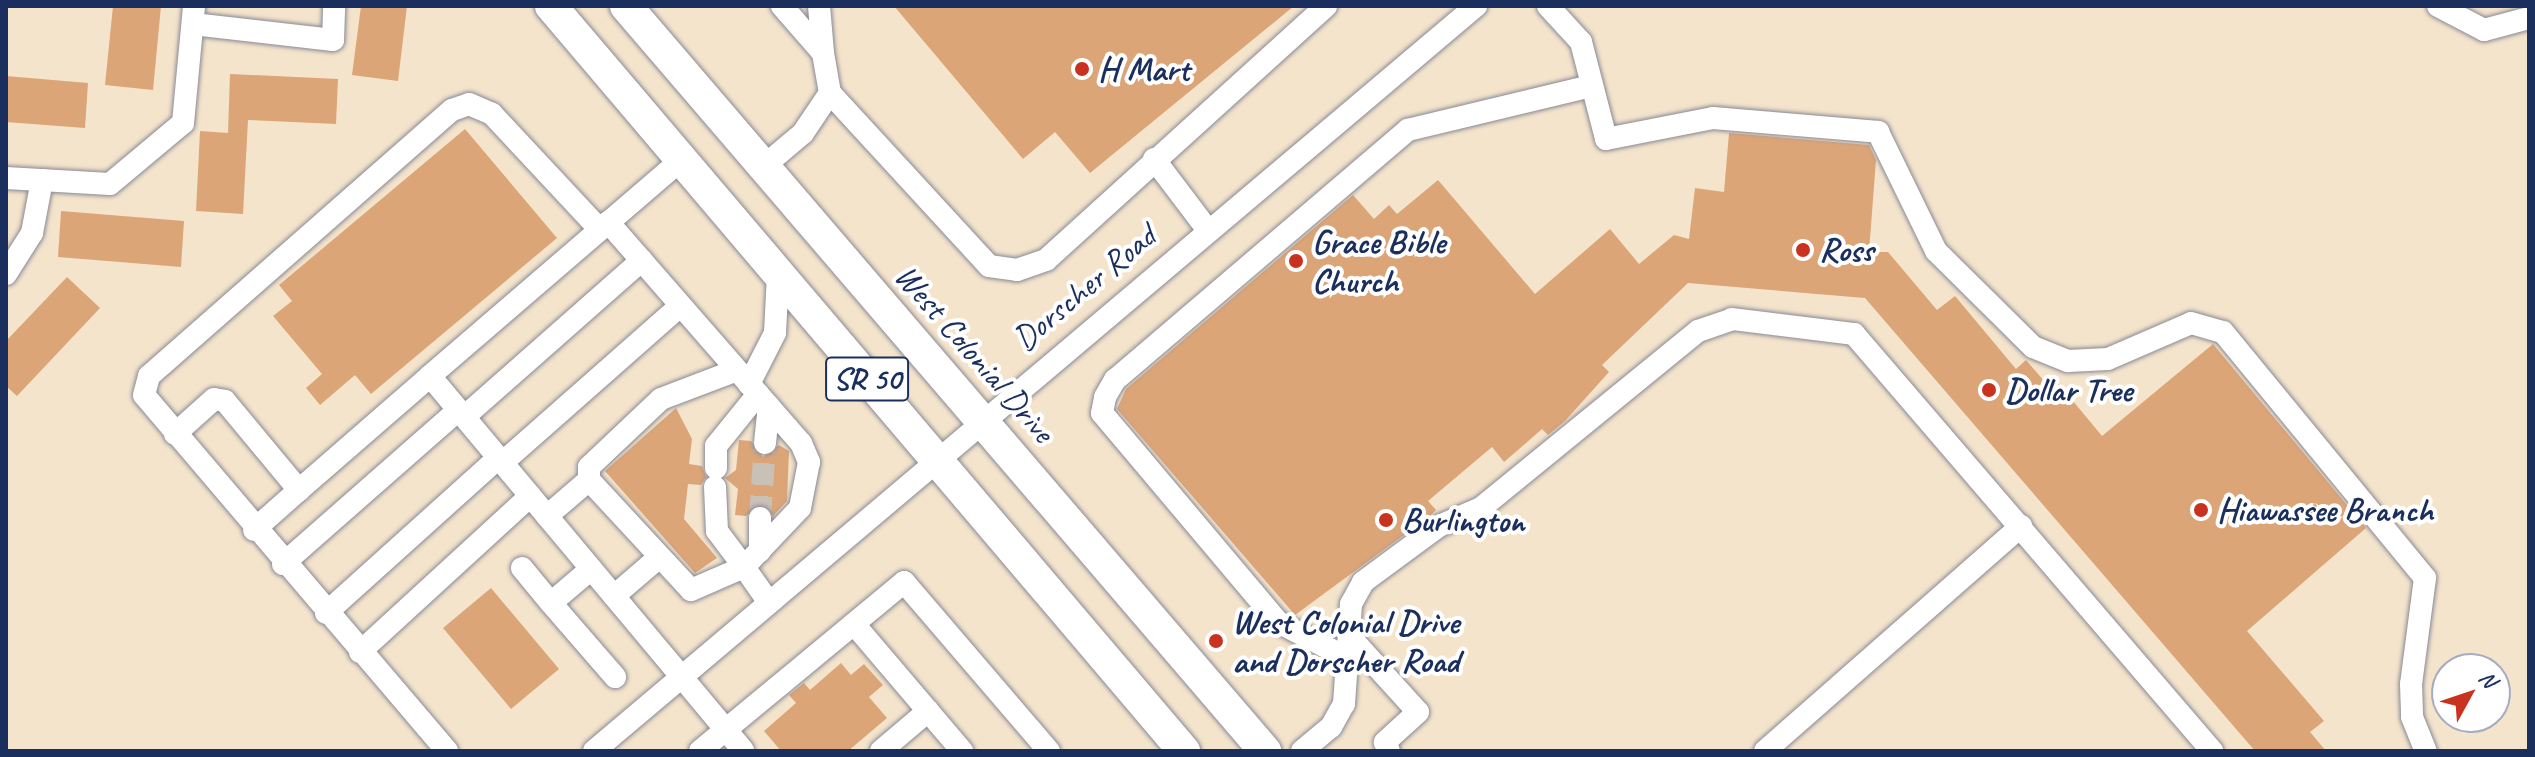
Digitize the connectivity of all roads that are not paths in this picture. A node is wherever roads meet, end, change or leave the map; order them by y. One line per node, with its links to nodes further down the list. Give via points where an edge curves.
1 (334, 6): 10 (street, via 333,40)
2 (551, 6): 16 (highway, SR 50)
3 (626, 6): 17 (highway, West Colonial Drive / SR 50)
4 (782, 6): 12 (street)
5 (819, 6): 12 (street)
6 (1326, 6): 15 (street)
7 (1476, 6): 21 (street, Dorscher Road)
8 (1548, 6): 13 (street, via 1581,42)
9 (2438, 6): 11 (street, via 2484,30)
10 (194, 15): 19 (street, via 183,123 110,184)
11 (2529, 18)
12 (823, 53): 14 (street)
13 (1591, 86): 51 (street, via 1408,130 1115,380 1105,397 1102,413 1278,622); 70 (street, via 1606,139 1713,118 1878,132 1936,251 2015,336 2068,361 2108,359 2191,323 2223,332 2425,578 2411,684 2412,717)
14 (830, 93): 15 (street, via 989,266 1017,270 1046,260); 17 (street, via 803,133)
15 (1154, 159): 21 (street)
16 (681, 160): 20 (street); 24 (highway, SR 50)
17 (764, 166): 29 (highway, West Colonial Drive / SR 50)
18 (6, 178): 19 (street)
19 (42, 180): 23 (street, via 32,233)
20 (604, 226): 22 (street); 26 (street); 30 (street, via 492,114 469,104 452,110 149,376 144,395)
21 (1207, 229): 29 (street, Dorscher Road)
22 (642, 260): 25 (street); 28 (street)
23 (6, 274)
24 (778, 274): 27 (street, via 775,333); 32 (highway, SR 50)
25 (680, 306): 27 (street); 33 (street)
26 (430, 376): 28 (street); 35 (street)
27 (753, 388): 31 (street); 34 (street, via 661,399 589,467); 41 (street, via 716,446 715,477 717,531); 41 (street, via 809,462 800,508)
28 (461, 413): 33 (street); 43 (street)
29 (981, 418): 32 (street, Dorscher Road); 65 (highway, West Colonial Drive / SR 50)
30 (175, 434): 35 (street, via 214,399 225,401); 40 (street)
31 (765, 443)
32 (934, 458): 47 (street, Dorscher Road); 64 (highway, SR 50)
33 (500, 461): 36 (street); 49 (street)
34 (589, 480): 37 (street); 42 (street)
35 (299, 490): 40 (street)
36 (530, 496): 37 (street); 52 (street)
37 (547, 516): 45 (street)
38 (760, 518): 41 (street)
39 (2021, 526): 51 (street, via 1854,334 1732,319 1698,331 1481,508 1391,558 1351,604); 68 (street); 69 (street)
40 (254, 530): 43 (street)
41 (752, 559): 42 (street, via 691,590); 47 (street)
42 (656, 560): 46 (street)
43 (283, 564): 49 (street)
44 (522, 568): 48 (street)
45 (591, 569): 46 (street); 48 (street)
46 (614, 596): 54 (street)
47 (768, 601): 54 (street, Dorscher Road)
48 (551, 603): 53 (street)
49 (326, 613): 52 (street)
50 (854, 624): 55 (street); 56 (street); 63 (street, via 904,582)
51 (1349, 648): 66 (street, via 1344,704 1331,727); 67 (street, via 1418,712 1385,742)
52 (360, 652): 57 (street)
53 (615, 677)
54 (680, 677): 56 (street); 58 (street, Dorscher Road)
55 (928, 711): 61 (street); 62 (street)
56 (725, 731): 59 (street); 60 (street)
57 (447, 751)
58 (594, 751)
59 (700, 751)
60 (743, 751)
61 (881, 751)
62 (962, 751)
63 (1049, 751)
64 (1184, 751)
65 (1265, 751)
66 (1302, 751)
67 (1389, 751)
68 (1765, 751)
69 (2212, 751)
70 (2426, 751)

